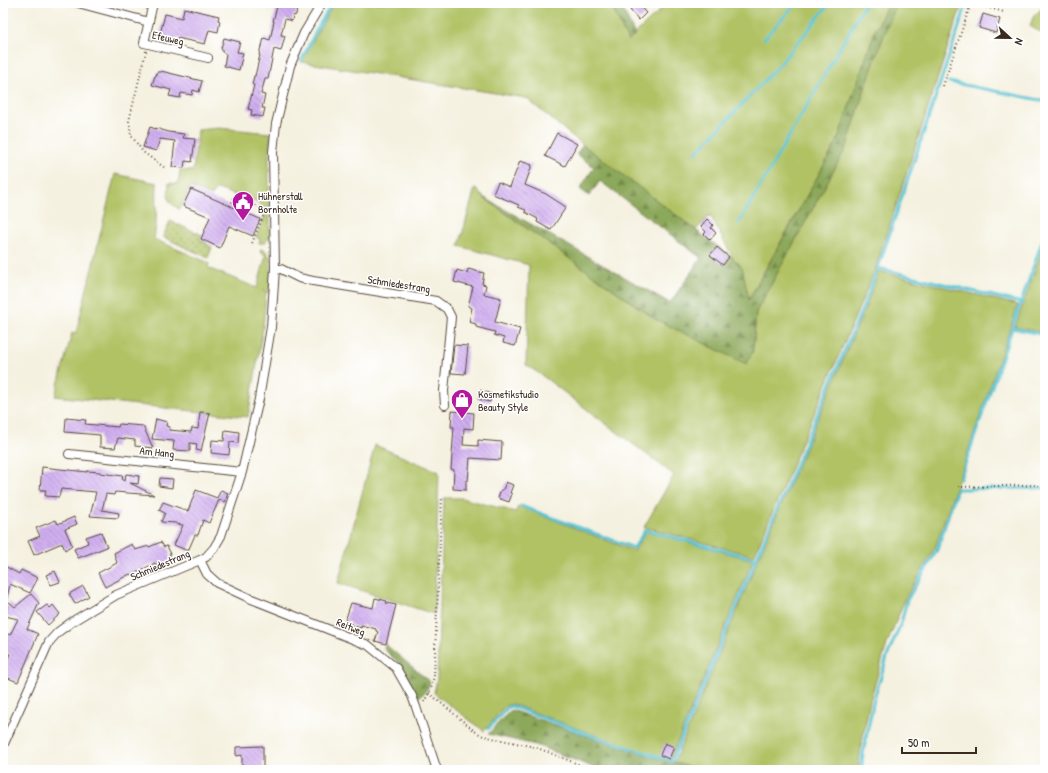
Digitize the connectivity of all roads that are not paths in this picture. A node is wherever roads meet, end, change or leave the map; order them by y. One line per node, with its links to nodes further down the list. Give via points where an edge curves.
1 (78, 3): 4 (street, Efeuweg)
2 (153, 3): 4 (street, Efeuweg)
3 (322, 3): 6 (street, Schmiedestrang, via 304,33 290,66 276,124 273,152)
4 (149, 22): 5 (street, Efeuweg, via 144,43)
5 (208, 58)
6 (275, 269): 7 (street, Schmiedestrang, via 313,281 436,301 447,309 451,317); 9 (street, Schmiedestrang, via 271,327 259,399)
7 (445, 405)
8 (69, 454): 9 (street, Am Hang)
9 (242, 472): 10 (street, Schmiedestrang, via 221,536 214,548)
10 (200, 560): 11 (street, Schmiedestrang, via 116,595 58,632 49,642); 12 (street, Reitweg, via 207,574 217,583 368,645 396,668 412,696)
11 (3, 746)
12 (437, 770)

